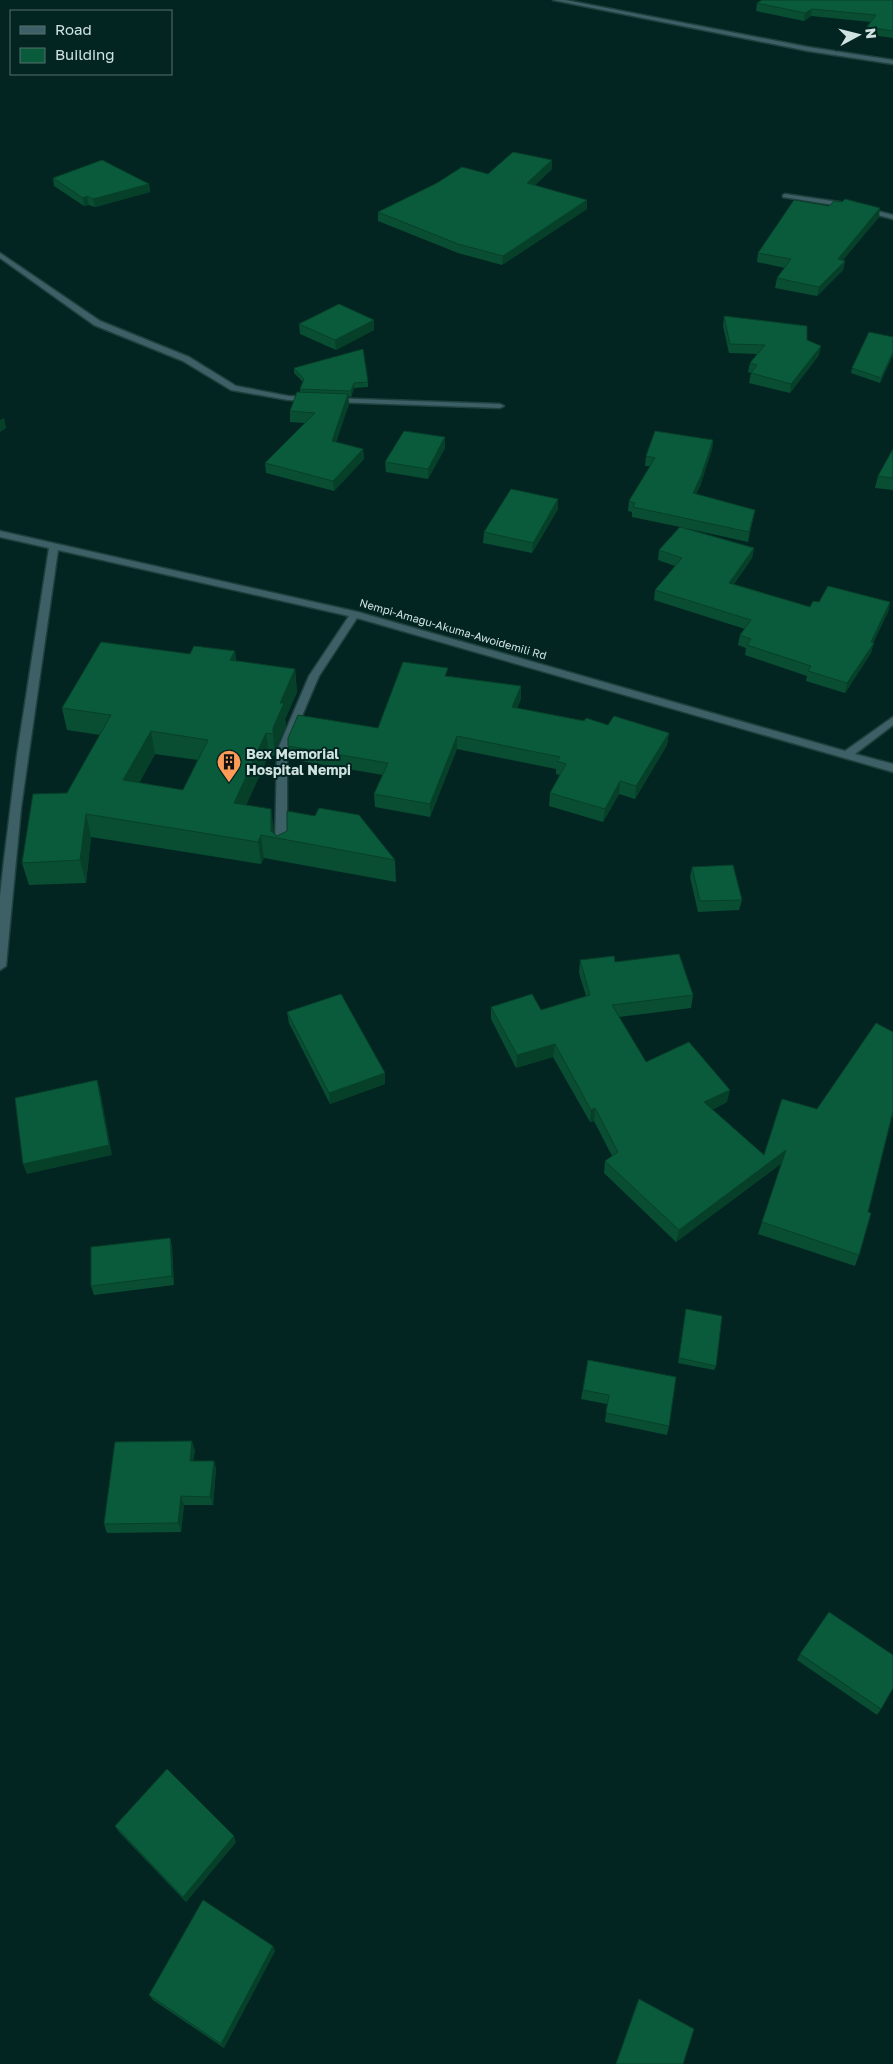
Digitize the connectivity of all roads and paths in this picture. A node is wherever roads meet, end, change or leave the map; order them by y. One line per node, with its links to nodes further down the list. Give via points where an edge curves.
1 (556, 0): 2 (street)
2 (893, 62)
3 (785, 196): 4 (street, via 846,205)
4 (893, 217)
5 (0, 255): 6 (street, via 97,323 186,359 234,388 288,398)
6 (317, 399)
7 (326, 399): 8 (street)
8 (500, 406)
9 (0, 534): 10 (street, Nempi-Amagu-Akuma-Awoidemili Rd)
10 (54, 546): 11 (street, Nempi-Amagu-Akuma-Awoidemili Rd); 16 (street)
11 (355, 614): 13 (street, Nempi-Amagu-Akuma-Awoidemili Rd); 15 (street, via 314,676 282,751)
12 (893, 720): 13 (street)
13 (846, 755): 14 (street, Nempi-Amagu-Akuma-Awoidemili Rd)
14 (893, 768)
15 (281, 853)
16 (2, 908): 17 (street)
17 (0, 966)

